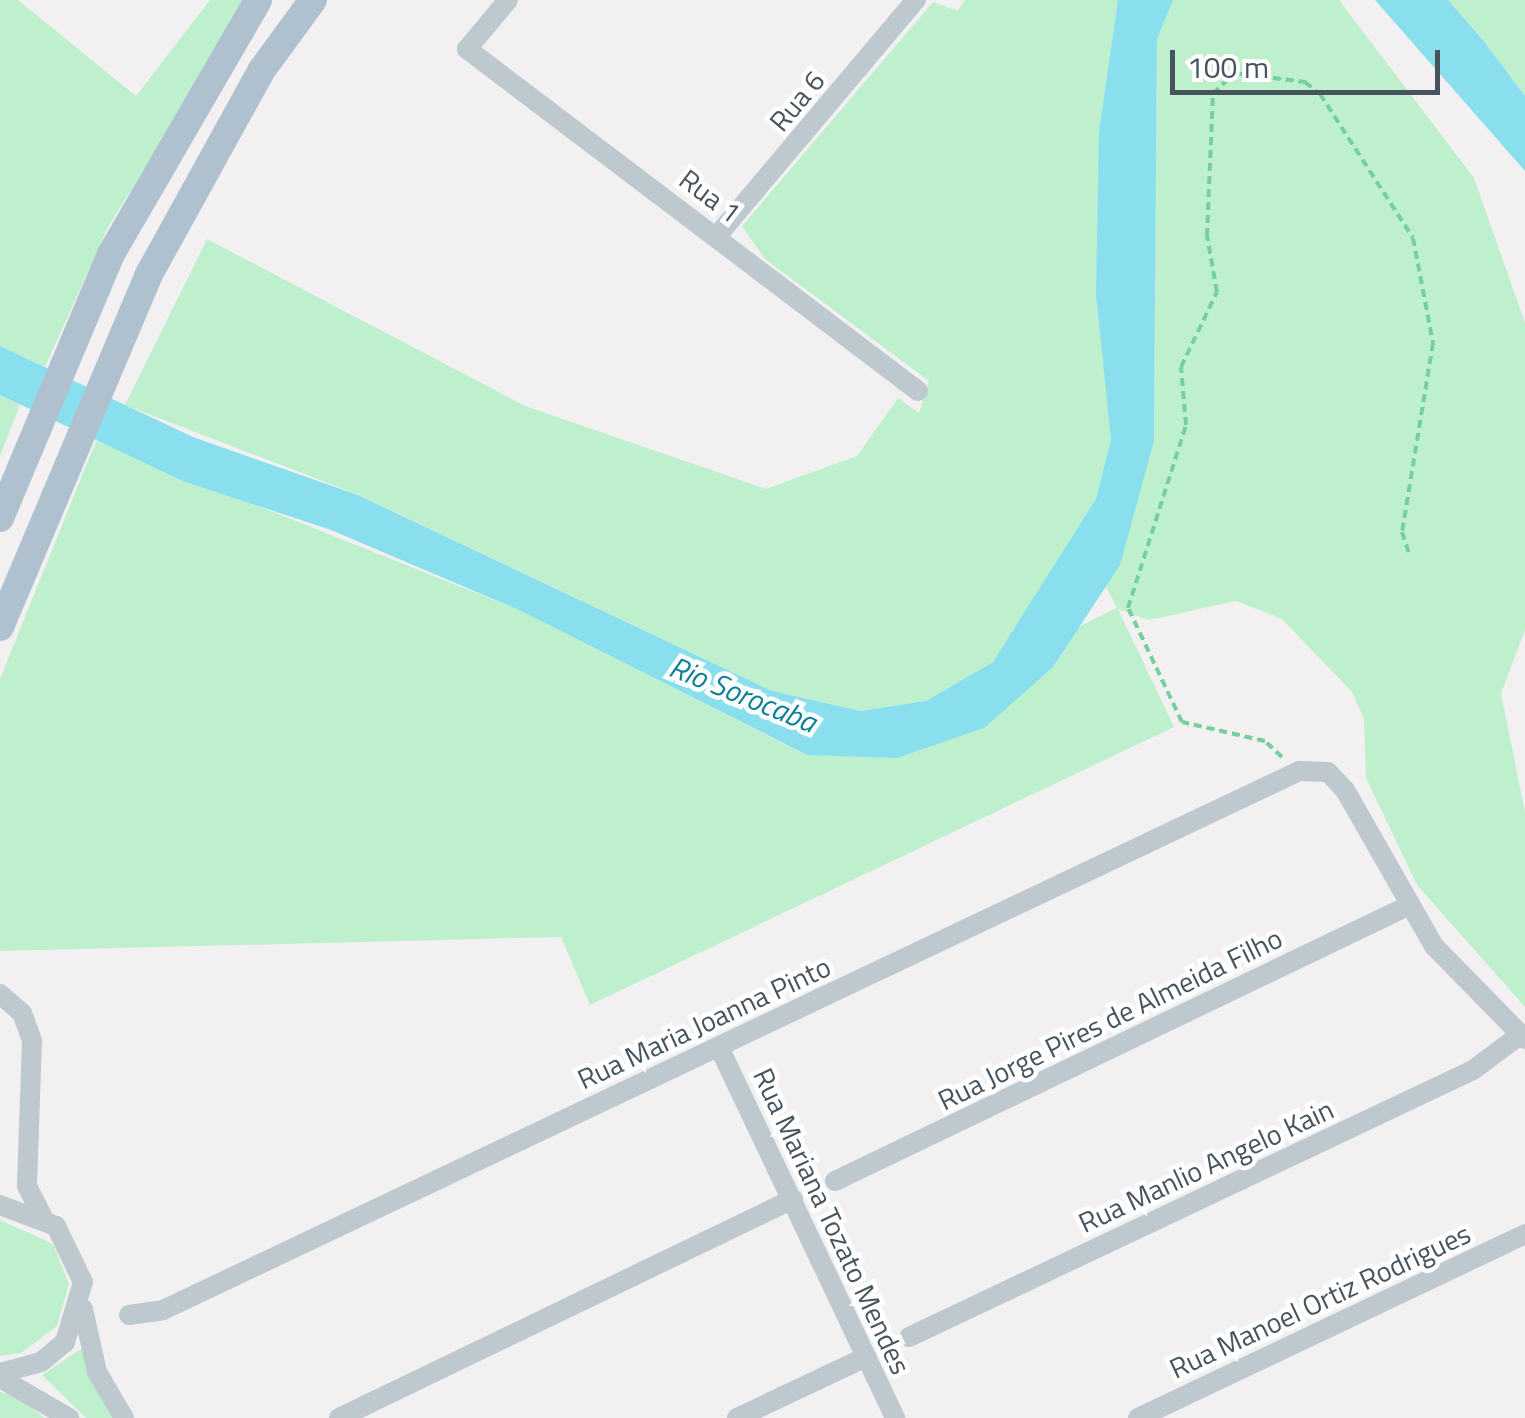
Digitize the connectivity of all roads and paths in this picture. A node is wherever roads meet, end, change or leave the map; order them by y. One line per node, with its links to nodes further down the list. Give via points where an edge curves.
1 (258, 0): 7 (main road, via 112,254)
2 (313, 0): 9 (main road, via 255,83 148,276)
3 (508, 0): 5 (street, Rua 1, via 467,48)
4 (916, 0): 5 (street, Rua 6)
5 (717, 236): 6 (street, Rua 1)
6 (918, 390)
7 (0, 518)
8 (1410, 556): 10 (path, via 1402,532 1433,343 1412,238 1320,94 1305,82 1234,73 1214,94 1207,236 1217,292 1181,368 1186,425 1128,608 1182,722 1265,742)
9 (0, 627)
10 (1290, 764): 11 (street, via 1328,772 1345,790); 14 (street, Rua Maria Joanna Pinto)
11 (1408, 906): 13 (street); 15 (street, Rua Jorge Pires de Almeida Filho)
12 (0, 994): 18 (street, via 22,1013 32,1041 27,1186)
13 (1522, 1037): 22 (street, Rua Manlio Angelo Kain, via 1473,1070)
14 (719, 1047): 16 (street, Rua Mariana Tozato Mendes); 21 (street, Rua Maria Joanna Pinto, via 163,1310)
15 (835, 1181)
16 (794, 1200): 23 (street, Rua Mariana Tozato Mendes); 27 (street)
17 (0, 1205): 18 (street)
18 (44, 1217): 20 (street, via 74,1252)
19 (1525, 1234): 30 (street, Rua Manoel Ortiz Rodrigues)
20 (83, 1298): 24 (street, via 54,1353); 26 (street, via 86,1342)
21 (129, 1316)
22 (910, 1338)
23 (866, 1357): 28 (street); 29 (street, Rua Mariana Tozato Mendes)
24 (0, 1376): 25 (street)
25 (68, 1418)
26 (124, 1418)
27 (339, 1418)
28 (737, 1418)
29 (895, 1418)
30 (1138, 1418)

